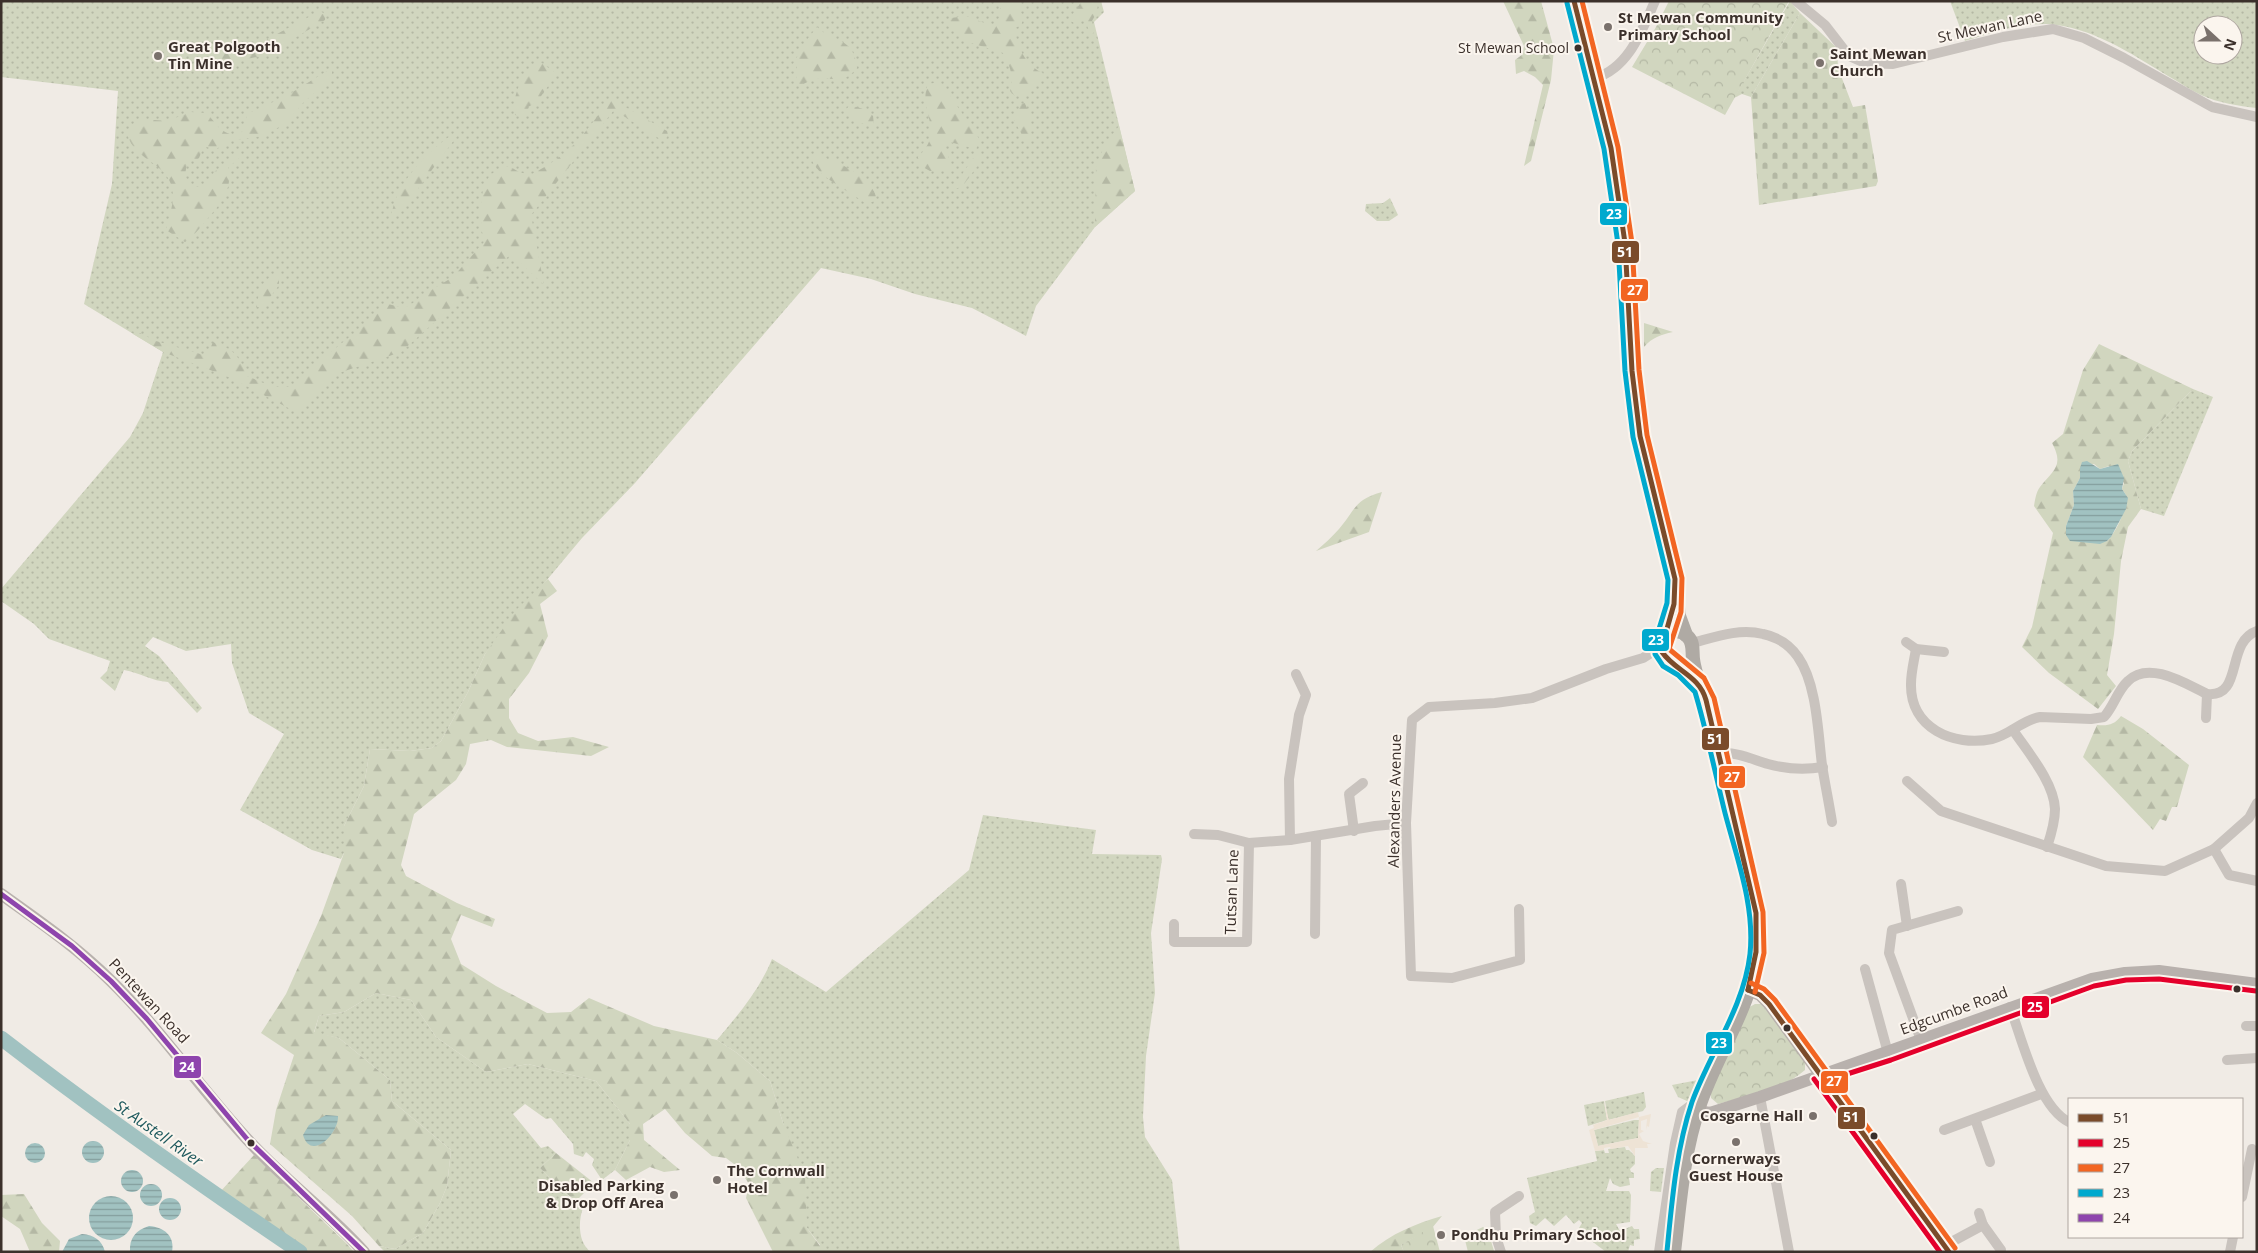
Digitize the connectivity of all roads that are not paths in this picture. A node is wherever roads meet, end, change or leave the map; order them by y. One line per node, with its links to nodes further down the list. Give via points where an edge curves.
1 (1574, 1): 4 (highway)
2 (1655, 1): 4 (street, via 1631,50 1609,72)
3 (1796, 1): 5 (street, St Mewan Lane, via 1825,25 1849,56 1865,63 1893,64 2003,37 2053,29 2084,38 2212,107)
4 (1595, 78): 6 (highway, via 1619,194 1640,436 1675,579)
5 (2257, 117)
6 (1676, 599): 8 (highway); 10 (highway)
7 (2257, 631): 17 (street, via 2243,640 2230,682 2223,691)
8 (1664, 638): 10 (highway, via 1676,632); 13 (street, Alexanders Avenue, via 1654,651); 14 (highway, via 1662,652)
9 (1906, 642): 11 (street)
10 (1690, 643): 14 (highway, via 1686,660); 16 (highway); 21 (street, via 1740,632 1763,634 1789,646 1802,663 1809,683)
11 (1916, 650): 12 (street); 19 (street, via 1911,684 1913,701 1921,720 1934,731 1944,737 1961,740 1991,739)
12 (1944, 652)
13 (1643, 658): 14 (street, Alexanders Avenue); 26 (street, Alexanders Avenue, via 1532,698 1429,707 1412,720)
14 (1671, 662): 16 (highway)
15 (1296, 674): 30 (street, via 1306,695 1299,715 1288,779)
16 (1702, 688): 20 (highway)
17 (2207, 694): 18 (street); 19 (street, via 2161,674 2146,673 2129,680 2104,716 2091,719 2040,717)
18 (2206, 718)
19 (2013, 730): 32 (street, via 2050,787 2055,808)
20 (1718, 754): 21 (street, via 1736,754 1796,770); 44 (highway, via 1758,930 1757,959)
21 (1823, 767): 25 (street)
22 (1907, 781): 32 (street, via 1941,811)
23 (1363, 783): 27 (street, via 1349,794)
24 (2257, 803): 33 (street, via 2249,818)
25 (1832, 822)
26 (1406, 823): 27 (street, Tutsan Lane); 37 (street, Alexanders Avenue, via 1412,976 1452,978 1520,960)
27 (1354, 831): 29 (street, Tutsan Lane)
28 (1194, 834): 31 (street, Tutsan Lane, via 1218,835)
29 (1316, 836): 30 (street, Tutsan Lane); 41 (street)
30 (1290, 840): 31 (street, Tutsan Lane)
31 (1249, 843): 39 (street, Tutsan Lane, via 1247,942 1174,942)
32 (2047, 847): 33 (street, via 2106,866 2165,871)
33 (2214, 849): 34 (street, via 2228,875)
34 (2257, 881)
35 (1901, 884): 40 (street)
36 (1, 894): 69 (main road, Pentewan Road, via 111,980 149,1020 248,1141)
37 (1519, 909)
38 (1958, 911): 40 (street)
39 (1174, 924)
40 (1907, 926): 48 (street, via 1892,930 1889,953)
41 (1315, 934)
42 (1865, 969): 49 (street)
43 (2257, 984): 45 (main road, Edgcumbe Road, via 2159,971 2125,973 2092,979)
44 (1748, 990): 52 (main road, via 1769,1004); 55 (highway)
45 (2010, 1007): 48 (main road, Edgcumbe Road); 53 (street)
46 (2246, 1026): 47 (street)
47 (2257, 1026)
48 (1921, 1040): 49 (main road, Edgcumbe Road)
49 (1888, 1053): 52 (main road, Edgcumbe Road)
50 (2257, 1058): 51 (street)
51 (2228, 1060)
52 (1820, 1075): 54 (main road, Edgcumbe Road); 67 (main road)
53 (2042, 1094): 56 (street); 57 (street, via 2062,1119)
54 (1760, 1097): 55 (main road, Edgcumbe Road, via 1710,1113); 73 (street)
55 (1698, 1109): 61 (highway)
56 (1975, 1119): 58 (street); 60 (street)
57 (2068, 1122)
58 (1944, 1130)
59 (2252, 1149): 62 (street)
60 (1990, 1162)
61 (1675, 1184): 71 (street); 72 (highway)
62 (2243, 1192)
63 (1519, 1196): 70 (street, via 1495,1212 1496,1237)
64 (1979, 1213): 65 (street)
65 (1982, 1225): 67 (street); 68 (street)
66 (2234, 1238): 74 (street)
67 (1947, 1249)
68 (2001, 1250)
69 (364, 1252)
70 (1501, 1252)
71 (1660, 1252)
72 (1674, 1252)
73 (1789, 1252)
74 (2230, 1252)

